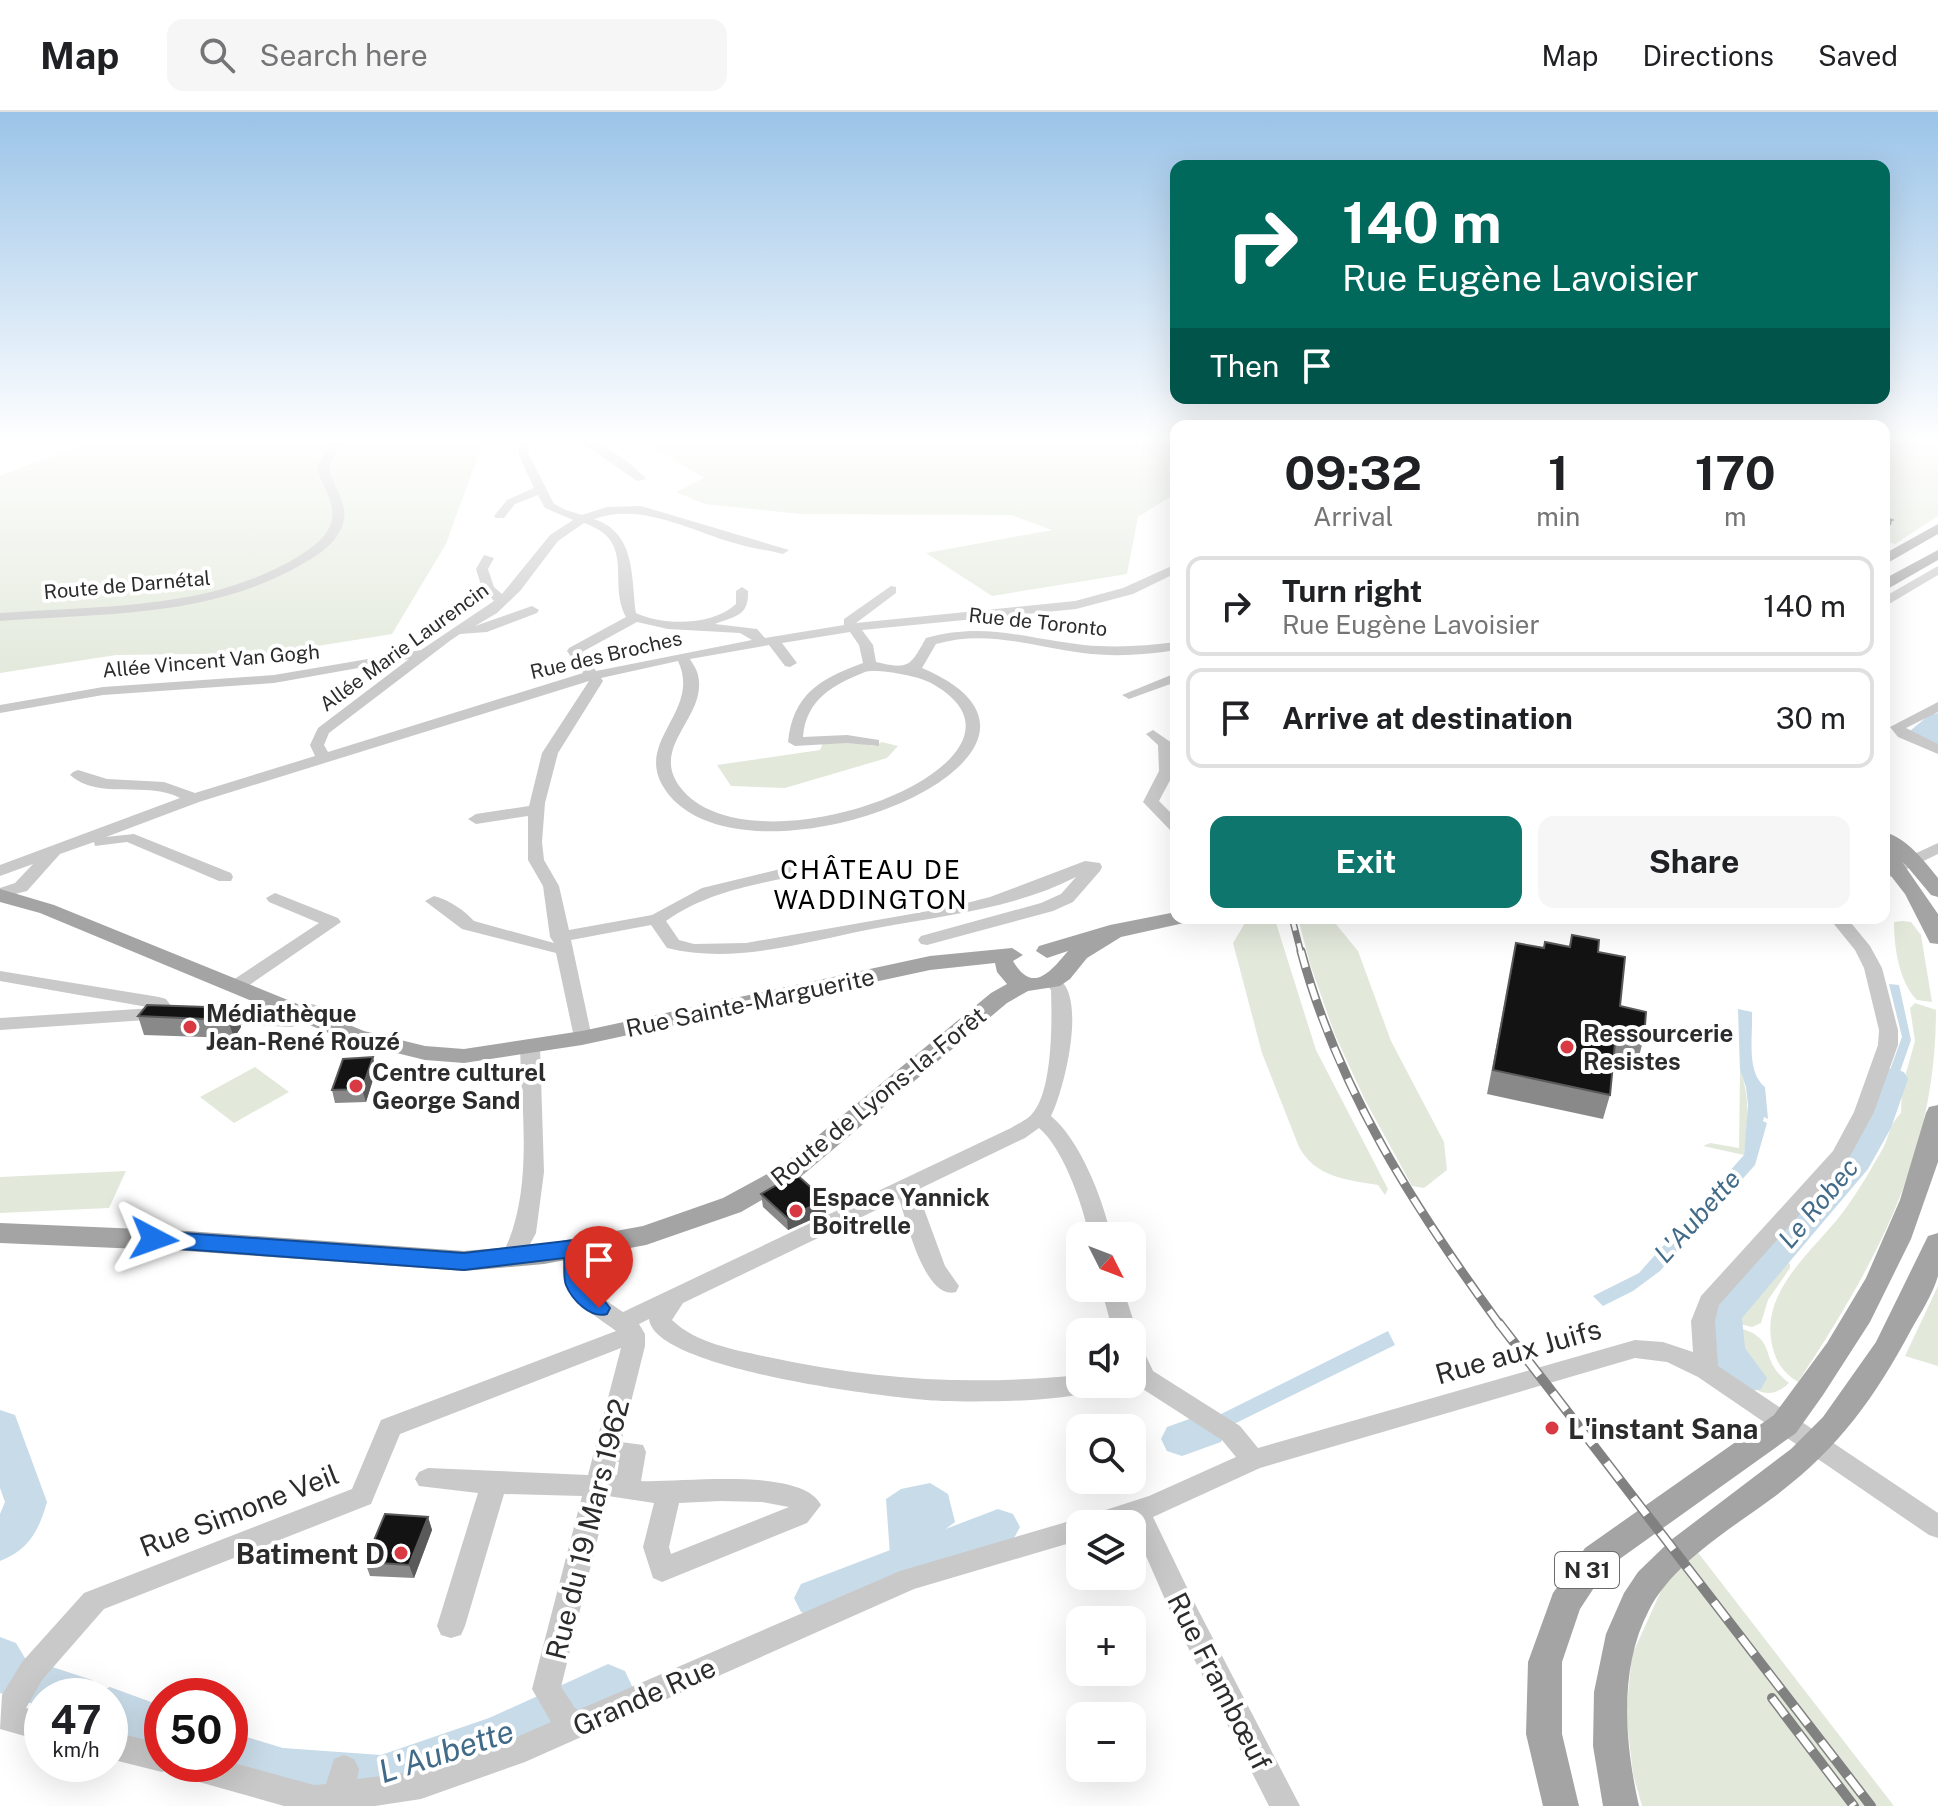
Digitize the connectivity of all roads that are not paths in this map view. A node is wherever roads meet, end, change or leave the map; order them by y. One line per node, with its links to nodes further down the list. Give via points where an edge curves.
1 (337, 521): 18 (street, Route de Darnétal, via 325,543 243,591 201,601)
2 (579, 521): 16 (street, Allée Marie Laurencin, via 554,538)
3 (587, 521): 19 (street, via 615,534)
4 (678, 521): 6 (street, Allée Marie Laurencin)
5 (1938, 528): 8 (main road)
6 (783, 550)
7 (1938, 554): 12 (main road)
8 (1890, 556)
9 (488, 558): 16 (street, via 482,569 488,588)
10 (1938, 570): 15 (street)
11 (1170, 571): 21 (street, Rue des Broches, via 1128,591 1076,605)
12 (1890, 582)
13 (891, 590): 21 (street, via 849,622)
14 (742, 591): 20 (street, via 742,605 735,612)
15 (1890, 599)
16 (501, 600): 22 (street, Allée Marie Laurencin)
17 (532, 610): 22 (street, via 482,629)
18 (0, 617)
19 (635, 618): 20 (street); 30 (street, via 574,651)
20 (696, 627): 23 (street, via 740,629)
21 (853, 628): 23 (street, Rue des Broches); 28 (street, via 866,645)
22 (455, 631): 25 (street, Allée Marie Laurencin)
23 (767, 642): 26 (street, Rue des Broches); 27 (street)
24 (1170, 647): 29 (street, Rue de Toronto, via 1081,649 964,631 931,641)
25 (426, 651): 33 (street, Allée Vincent Van Gogh, via 274,679 115,689); 40 (street, Allée Marie Laurencin, via 323,731 317,745)
26 (682, 656): 29 (street, via 693,676 694,692 667,742 660,769 677,794 700,812 766,828 812,823 875,806 936,780 964,757 975,724 969,705); 30 (street, Rue des Broches)
27 (790, 663)
28 (870, 665): 29 (street); 38 (street, via 828,685 809,701 799,714 795,742)
29 (912, 669)
30 (594, 675): 40 (street, Rue des Broches); 43 (street, via 596,681 550,753)
31 (1170, 679): 32 (street)
32 (1129, 695)
33 (23, 704): 35 (street, Allée Vincent Van Gogh); 36 (street)
34 (1938, 706): 39 (street, via 1897,727)
35 (0, 709)
36 (0, 718)
37 (1153, 734): 45 (street, via 1165,743 1167,771 1151,802)
38 (874, 743)
39 (1938, 749)
40 (322, 756): 42 (street, Rue des Broches)
41 (78, 775): 42 (street, via 97,785 161,785)
42 (193, 799): 46 (street, Rue des Broches)
43 (536, 810): 44 (street); 62 (street, via 536,860 551,886)
44 (476, 819)
45 (1170, 821)
46 (60, 847): 50 (street, Rue des Broches); 51 (street, via 75,851 128,837); 52 (street)
47 (1938, 848): 48 (street)
48 (1895, 865): 53 (main road); 60 (main road, via 1927,911)
49 (801, 869): 56 (street, via 695,895)
50 (0, 871)
51 (225, 877)
52 (5, 890): 67 (main road, Rue Sainte-Marguerite)
53 (1938, 891)
54 (275, 898): 67 (street, via 332,922)
55 (434, 901): 62 (street, via 468,925 548,948)
56 (657, 919): 61 (street, via 673,944 746,948 951,912 1094,867 1067,898 1047,907); 62 (street)
57 (1170, 919): 59 (main road)
58 (1843, 924): 84 (street, via 1870,954 1890,1039 1864,1112 1841,1155 1709,1302 1703,1321)
59 (1118, 930): 63 (main road); 64 (main road, via 1086,948)
60 (1938, 938)
61 (927, 940)
62 (560, 942): 71 (street)
63 (1047, 951): 64 (main road, via 1060,958); 65 (main road, via 1032,949)
64 (1058, 974): 65 (main road); 74 (street, via 1060,1047 1053,1096)
65 (1010, 975): 71 (main road, Rue Sainte-Marguerite, via 971,958 930,963); 79 (main road, Route de Lyons-la-Forêt, via 820,1149 759,1191 678,1225)
66 (0, 976): 69 (street, via 159,1003)
67 (241, 983): 68 (main road, Rue Sainte-Marguerite)
68 (309, 1012): 69 (street, via 292,1021 269,1022); 72 (main road, Rue Sainte-Marguerite, via 356,1036 425,1053 485,1055)
69 (182, 1014): 70 (street)
70 (0, 1024)
71 (582, 1038): 72 (main road, Rue Sainte-Marguerite)
72 (530, 1047): 80 (street, via 533,1172 525,1233)
73 (1938, 1113): 87 (main road, N 31, via 1912,1206 1888,1263 1854,1329)
74 (1040, 1118): 75 (street, Rue Simone Veil); 76 (street, via 1063,1142)
75 (905, 1187): 81 (street, via 935,1269); 82 (street, Rue Simone Veil)
76 (1097, 1222)
77 (0, 1233): 80 (main road, Route de Lyons-la-Forêt, via 464,1261)
78 (1938, 1243): 88 (main road, N 31, via 1897,1330)
79 (575, 1248): 80 (main road, Route de Lyons-la-Forêt); 83 (street, via 576,1283)
80 (512, 1257)
81 (948, 1286)
82 (674, 1298): 83 (street, Rue Simone Veil); 86 (street, via 660,1323 673,1337 742,1360 843,1382 938,1391)
83 (627, 1328): 89 (street, Rue du 19 Mars 1962, via 633,1346); 101 (street, Rue Simone Veil, via 517,1381 390,1427 362,1496 94,1601 32,1671)
84 (1706, 1370): 87 (street, Rue aux Juifs); 90 (street, Rue aux Juifs, via 1674,1353 1635,1349)
85 (1146, 1383): 90 (street, via 1218,1424)
86 (1066, 1386)
87 (1785, 1424): 88 (street, Rue aux Juifs); 106 (main road, N 31, via 1596,1558 1565,1603 1545,1662 1544,1734)
88 (1817, 1444): 97 (street, Rue aux Juifs); 107 (main road, N 31, via 1695,1538 1643,1590 1624,1627 1607,1719)
89 (607, 1452): 93 (street, Rue du 19 Mars 1962); 94 (street, via 634,1452)
90 (1253, 1460): 96 (street, Rue aux Juifs)
91 (428, 1479): 92 (street)
92 (494, 1483): 93 (street); 100 (street)
93 (596, 1486): 94 (street); 102 (street, Rue du 19 Mars 1962, via 546,1689)
94 (627, 1486): 95 (street)
95 (669, 1493): 95 (street, via 656,1547 662,1570 798,1515 808,1505 778,1494)
96 (1140, 1510)
97 (1938, 1527)
98 (1146, 1530): 105 (street, Rue Frambœuf)
99 (1066, 1533): 102 (street, Grande Rue, via 909,1579)
100 (451, 1626)
101 (7, 1713)
102 (571, 1722): 104 (street, Grande Rue, via 515,1752 421,1785 342,1783 314,1800)
103 (231, 1782): 104 (street, Grande Rue)
104 (271, 1798)
105 (1285, 1806)
106 (1561, 1806)
107 (1621, 1806)

